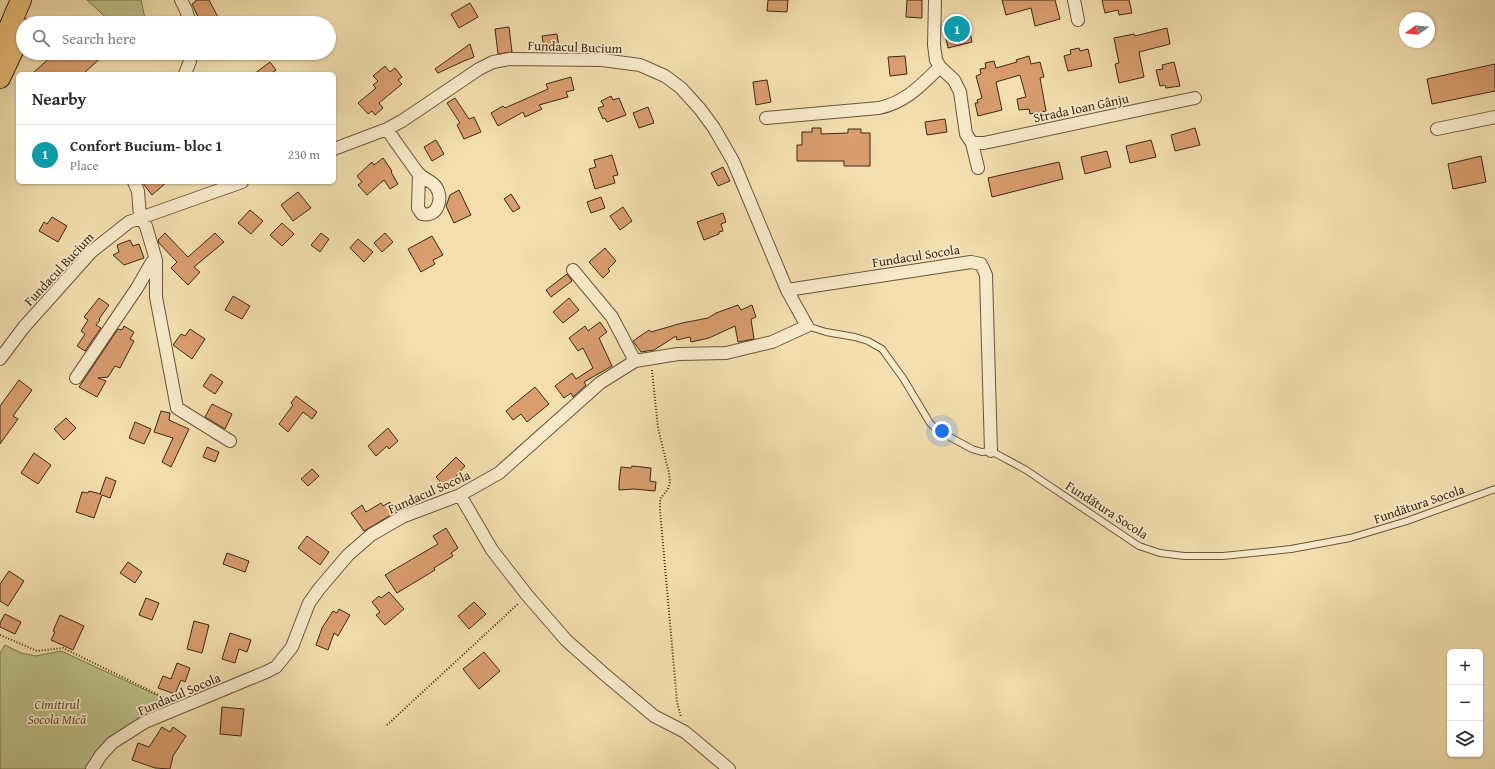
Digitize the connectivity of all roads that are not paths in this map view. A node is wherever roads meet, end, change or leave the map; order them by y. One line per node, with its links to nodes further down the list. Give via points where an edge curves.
1 (21, 0): 9 (main road)
2 (36, 0): 6 (main road)
3 (181, 0): 7 (street)
4 (935, 0): 12 (street, via 934,45 936,60)
5 (1074, 0): 8 (street)
6 (29, 16)
7 (188, 16)
8 (1078, 20)
9 (1, 42)
10 (16, 44): 14 (main road)
11 (190, 60): 13 (street)
12 (940, 67): 17 (street, via 909,95 893,105); 20 (street, via 954,80 960,92 966,134)
13 (185, 72)
14 (0, 78)
15 (1195, 98): 20 (street, Strada Ioan Gânju, via 984,143)
16 (1495, 117): 19 (street)
17 (766, 118)
18 (387, 129): 21 (street, Fundacul Bucium); 23 (street); 29 (street, Fundacul Bucium, via 479,69 494,62 510,59 602,60 640,65 665,76 681,88 714,128 733,162)
19 (1438, 130)
20 (972, 143): 22 (street)
21 (336, 148)
22 (978, 168)
23 (419, 174)
24 (135, 184): 26 (street, via 138,191)
25 (236, 184): 26 (street, Fundacul Bucium)
26 (140, 217): 27 (street, via 146,226); 31 (street, Fundacul Bucium, via 129,222 91,252 24,327)
27 (156, 260): 33 (street, via 152,262); 34 (street, via 156,297 177,408)
28 (573, 270): 32 (street, via 612,317)
29 (787, 290): 30 (street, Fundacul Bucium); 35 (street, Fundacul Socola, via 971,262 981,264 986,276)
30 (807, 326): 32 (street, Fundacul Socola, via 772,342 726,354 678,354); 35 (lane, Fundătura Socola, via 855,337 882,349 937,430 982,452)
31 (0, 359)
32 (635, 360): 37 (street, Fundacul Socola, via 600,383 499,473)
33 (76, 378)
34 (230, 440)
35 (991, 451): 36 (lane, Fundătura Socola, via 1026,470 1139,546 1160,553 1184,556 1222,556 1291,549 1350,538 1407,521)
36 (1495, 489)
37 (460, 495): 38 (street, Fundacul Socola, via 402,516 371,534 348,555 309,603 292,647 276,667 145,722 112,743); 39 (street, via 492,550 566,640 654,716 685,732)
38 (92, 769)
39 (729, 769)

